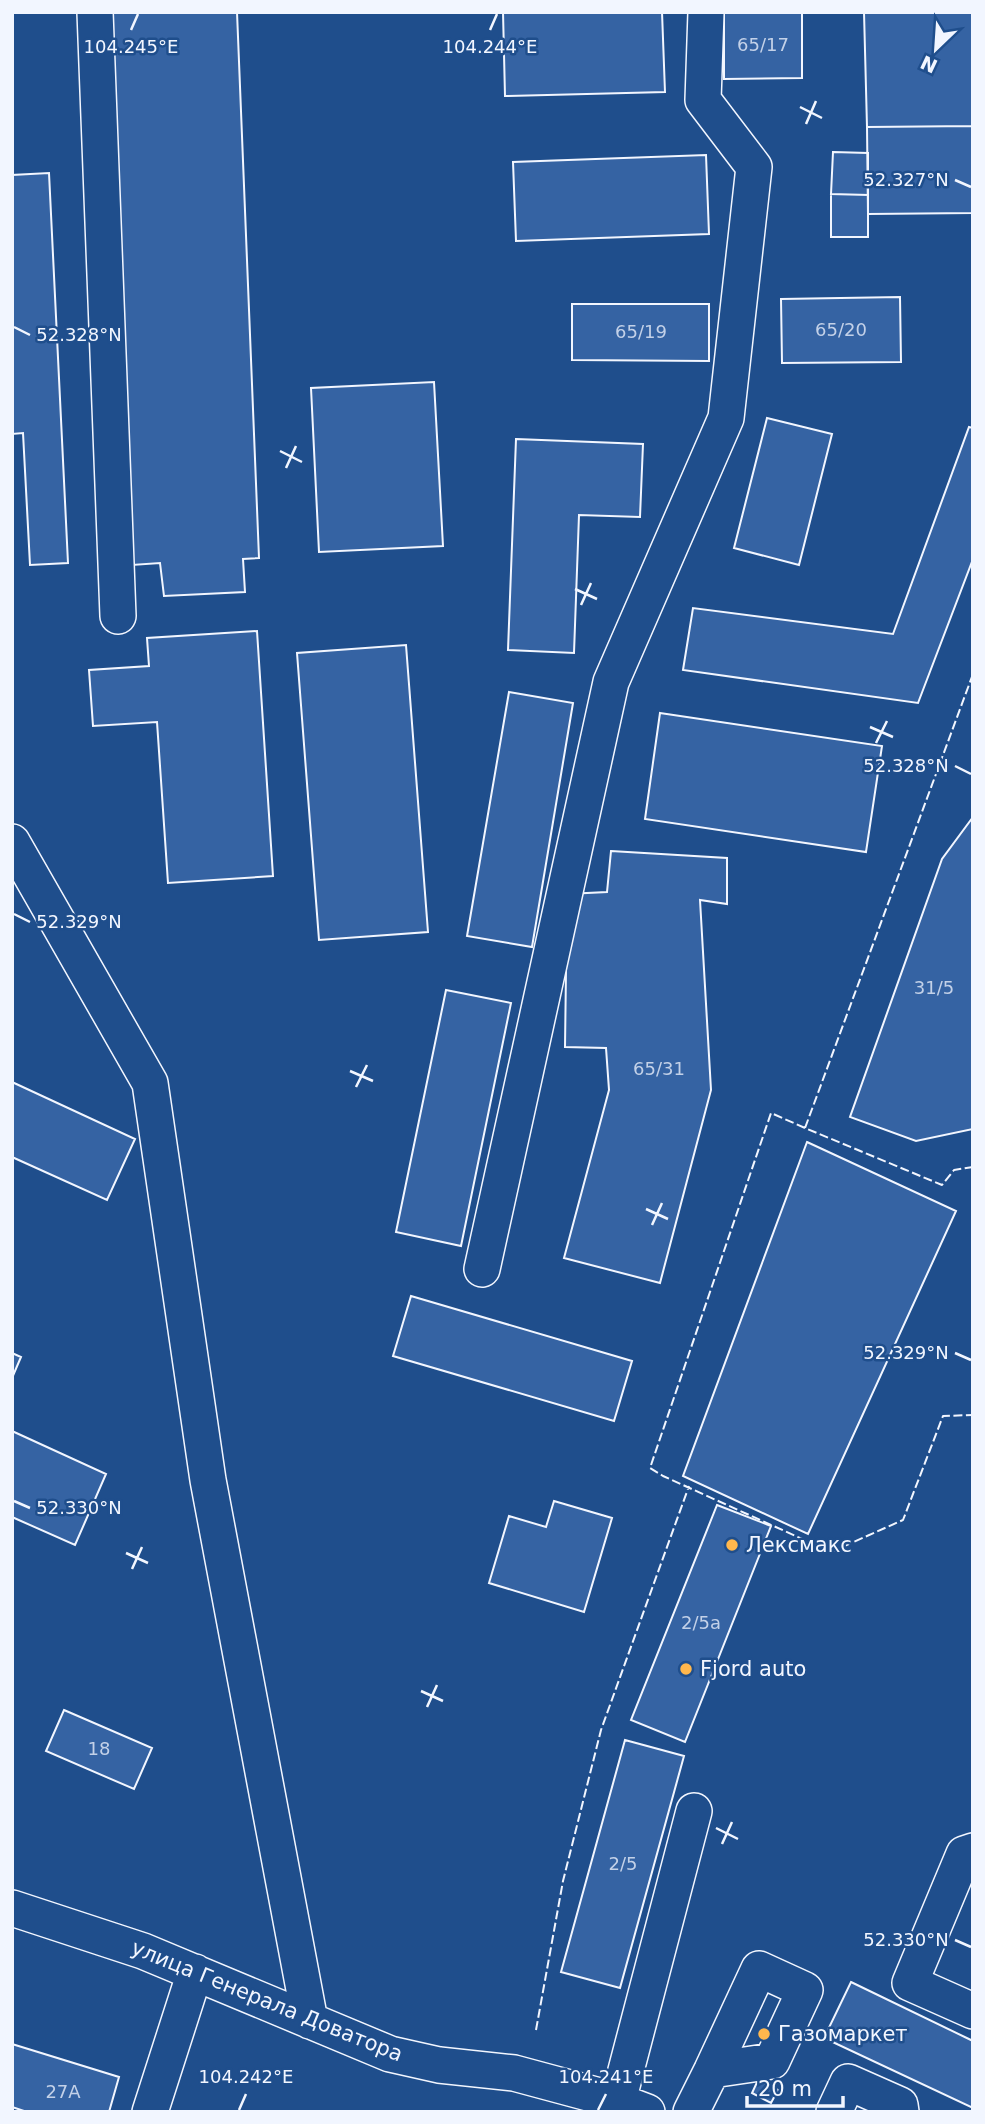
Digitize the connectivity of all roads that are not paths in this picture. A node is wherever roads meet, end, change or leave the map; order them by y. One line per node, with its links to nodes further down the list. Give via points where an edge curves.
1 (95, 12): 3 (street)
2 (706, 12): 5 (street, via 703,100 754,167 726,418 611,682)
3 (118, 616)
4 (12, 842): 11 (street, via 149,1083 208,1480)
5 (482, 1269)
6 (694, 1811): 13 (street)
7 (973, 1851): 10 (street, via 964,1854 910,1983)
8 (12, 1908): 9 (street, улица Генерала Доватора)
9 (195, 1972): 11 (street, улица Генерала Доватора); 14 (street)
10 (973, 2011)
11 (310, 2021): 13 (street, улица Генерала Доватора, via 390,2054 514,2073)
12 (712, 2070): 15 (street)
13 (633, 2106)
14 (150, 2112)
15 (691, 2112)
16 (834, 2112): 17 (street, via 848,2082 900,2105)
17 (901, 2112)

